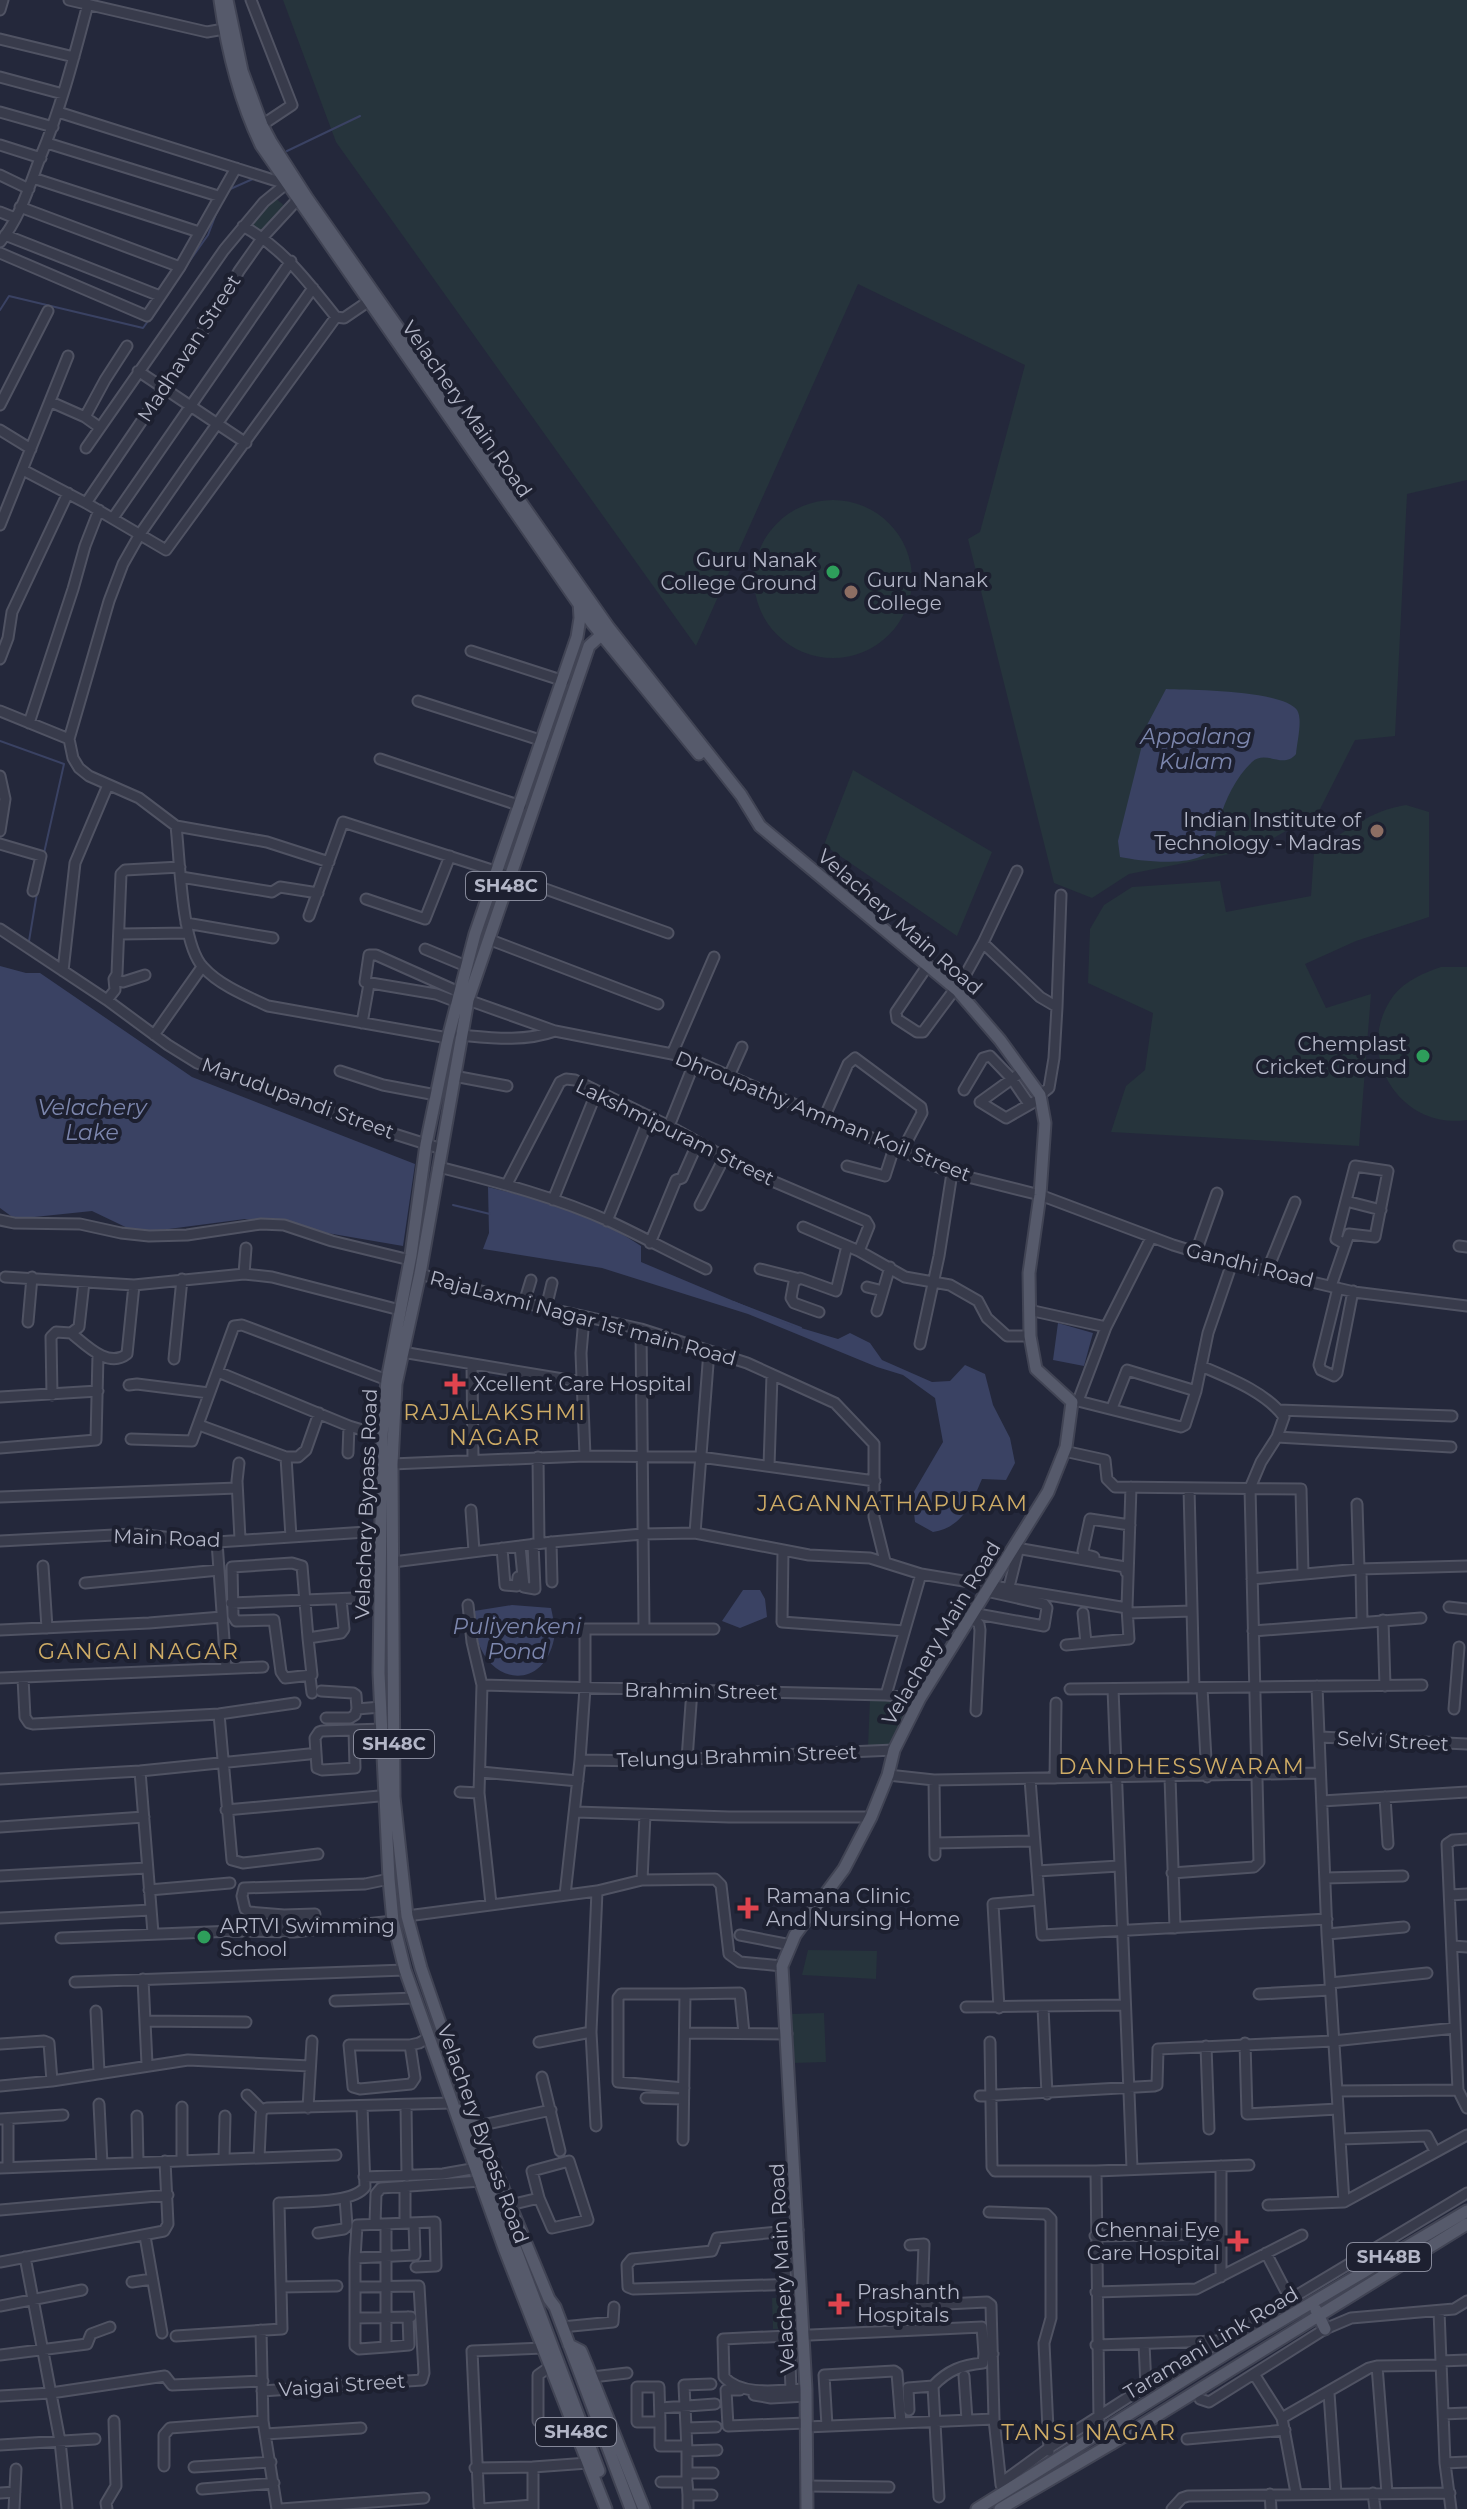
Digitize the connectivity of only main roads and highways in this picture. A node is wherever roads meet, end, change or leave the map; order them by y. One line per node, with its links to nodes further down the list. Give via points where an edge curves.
1 (220, 0): 3 (main road, Velachery Main Road, via 246,113 261,145)
2 (227, 0): 4 (main road, Velachery Main Road, via 242,71 262,125)
3 (579, 602): 4 (main road, Velachery Main Road); 6 (main road, Velachery Bypass Road)
4 (597, 618): 5 (main road, Velachery Main Road); 6 (main road)
5 (605, 630): 7 (main road, Velachery Bypass Road / SH48C, via 589,646); 25 (main road, Velachery Main Road, via 760,826 956,989 1040,1097 1045,1123 1029,1273 1030,1336 1036,1369 1075,1401 1048,1492 920,1698 894,1750 871,1817 844,1869 795,1935 782,1966 806,2392)
6 (577, 637): 7 (main road, Velachery Bypass Road / SH48C)
7 (504, 874): 8 (main road, Velachery Bypass Road / SH48C, via 488,939); 8 (main road, Velachery Bypass Road / SH48C, via 467,963)
8 (461, 998): 9 (main road, Velachery Bypass Road / SH48C, via 426,1144 387,1380); 10 (main road, Velachery Bypass Road / SH48C, via 439,1167 396,1384)
9 (379, 1673): 10 (main road); 11 (main road, Velachery Bypass Road / SH48C)
10 (394, 1674): 11 (main road, Velachery Bypass Road / SH48C)
11 (390, 1794): 12 (main road, Velachery Bypass Road / SH48C, via 393,1921); 20 (main road, Velachery Bypass Road / SH48C, via 407,1916 421,1968 478,2126)
12 (446, 2085): 21 (main road, Velachery Bypass Road / SH48C); 22 (main road, via 456,2091)
13 (1467, 2211): 15 (main road, Taramani Link Road / SH48B)
14 (1467, 2224): 16 (main road, Taramani Link Road / SH48B)
15 (1312, 2302): 16 (main road); 18 (main road, Taramani Link Road / SH48B)
16 (1318, 2315): 17 (main road); 19 (main road, Taramani Link Road / SH48B)
17 (1325, 2329)
18 (1255, 2333): 19 (main road); 26 (main road, Taramani Link Road / SH48B, via 1100,2433 1002,2488); 27 (main road)
19 (1290, 2333): 28 (main road, Taramani Link Road / SH48B)
20 (569, 2345): 23 (main road); 24 (main road, via 581,2351)
21 (606, 2509)
22 (613, 2509)
23 (631, 2509)
24 (644, 2509)
25 (807, 2509)
26 (977, 2509)
27 (990, 2509)
28 (1000, 2509)

